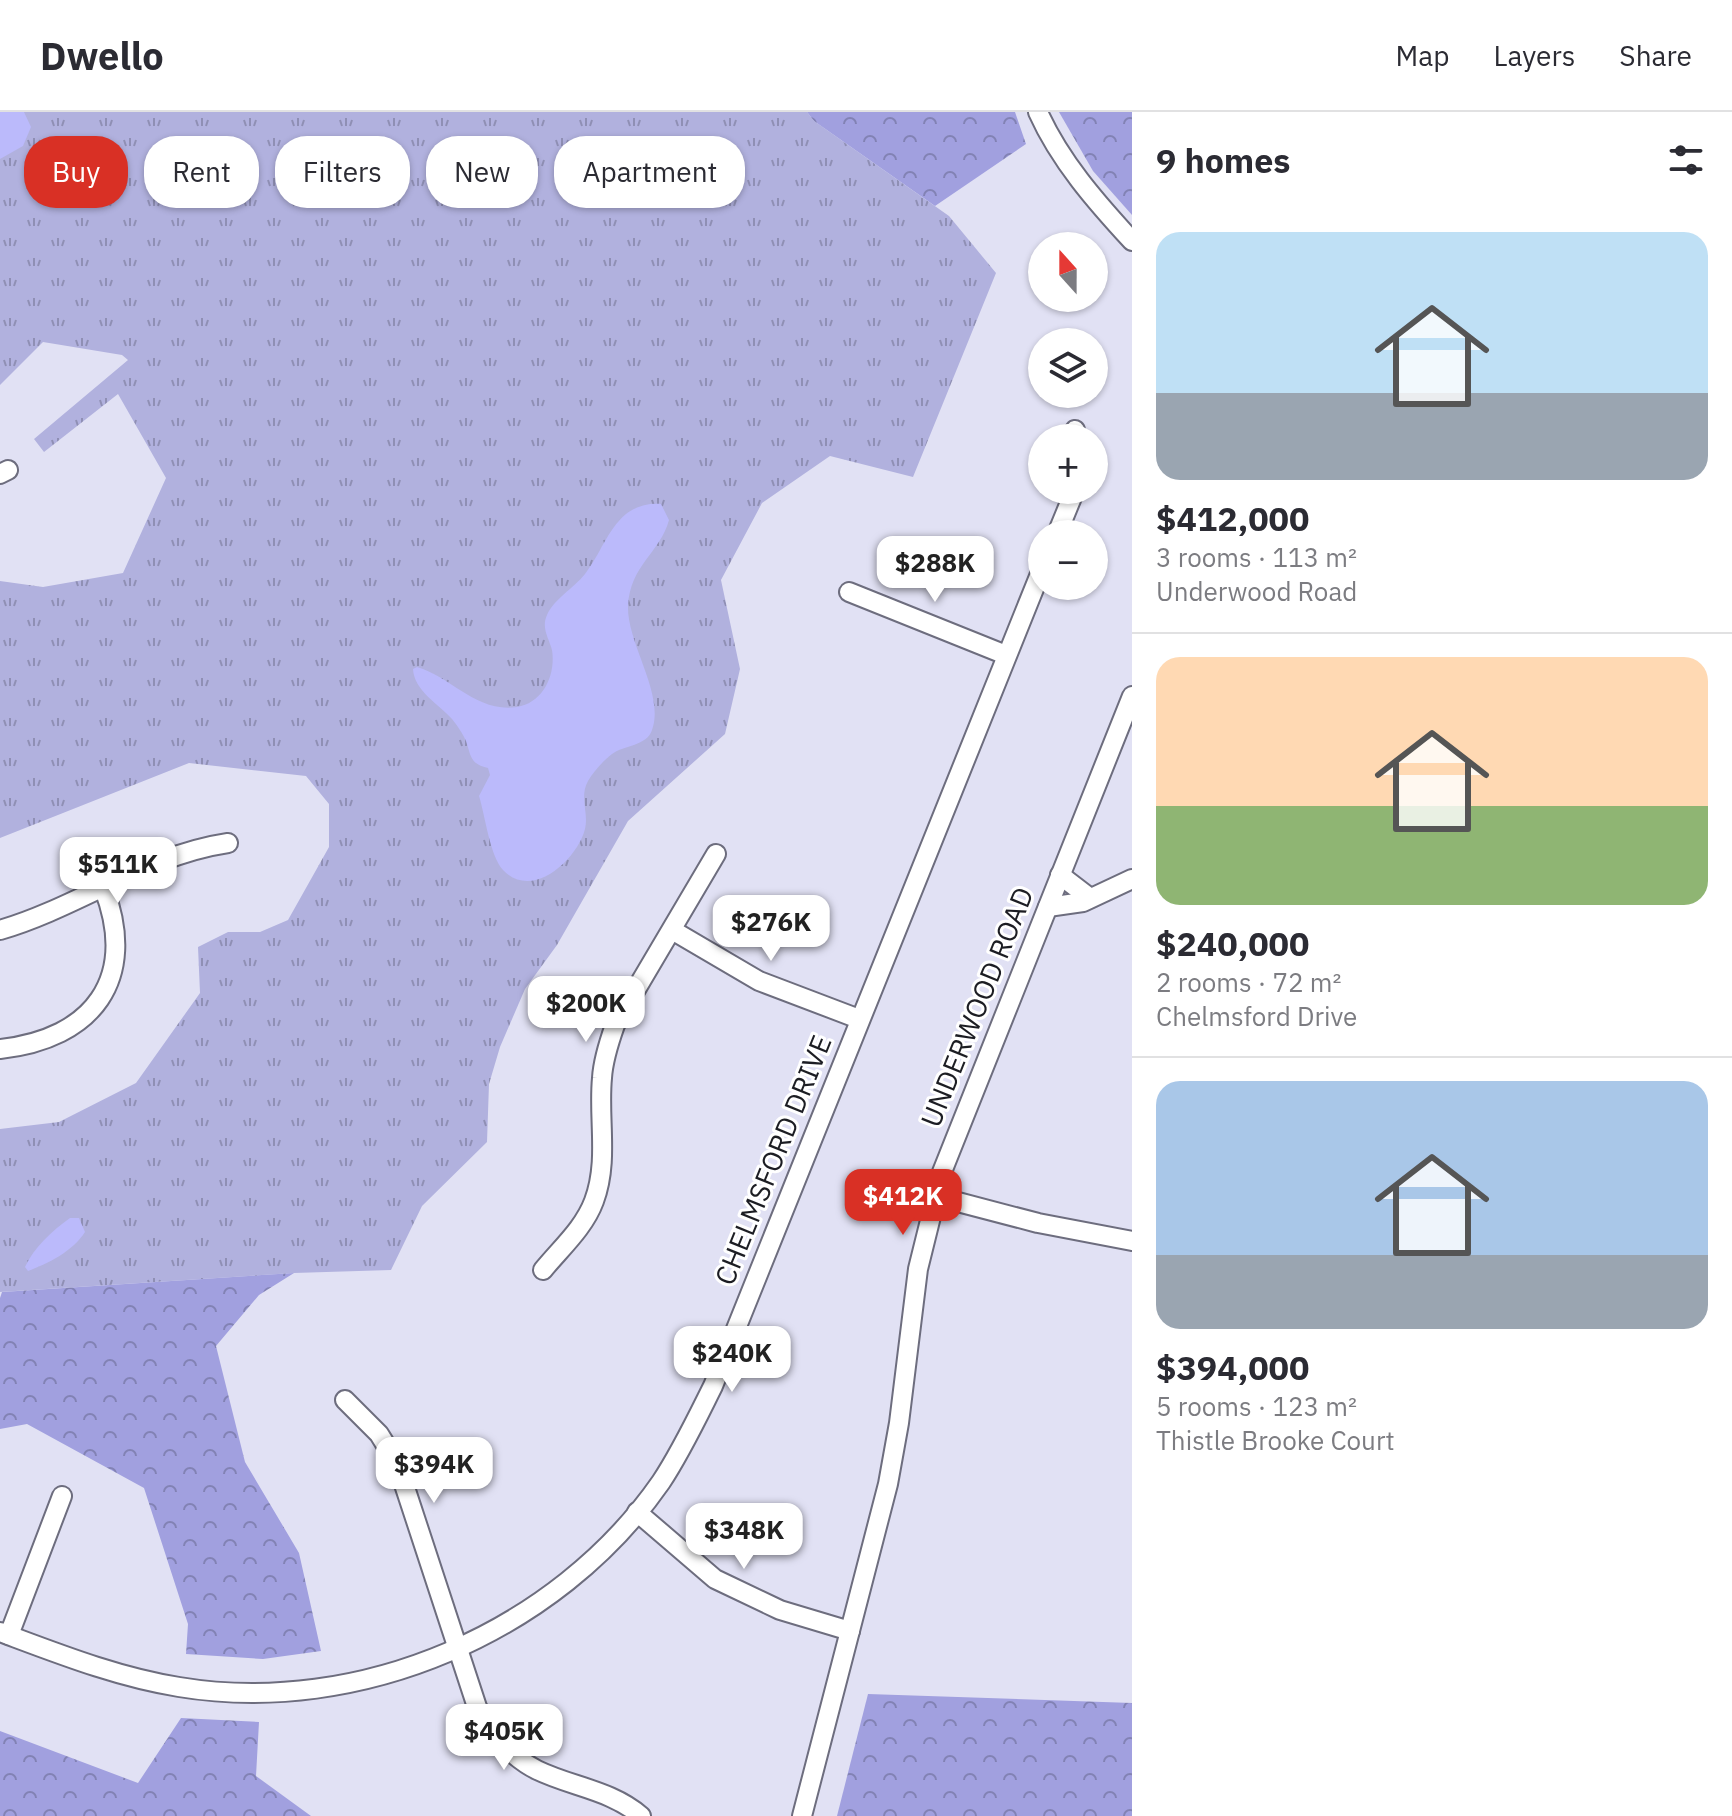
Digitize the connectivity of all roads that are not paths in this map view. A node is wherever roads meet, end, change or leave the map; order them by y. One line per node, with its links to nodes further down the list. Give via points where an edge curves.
1 (1038, 112): 2 (street, via 1080,181)
2 (1132, 241)
3 (849, 592): 5 (street)
4 (1029, 600): 5 (street, CHELMSFORD DRIVE)
5 (1006, 655): 16 (street, CHELMSFORD DRIVE)
6 (1132, 696): 9 (street, UNDERWOOD ROAD)
7 (228, 843): 11 (street, via 169,856)
8 (716, 854): 15 (street)
9 (1060, 875): 12 (street); 13 (street, UNDERWOOD ROAD)
10 (1132, 879): 12 (street)
11 (104, 889): 14 (street); 17 (street, via 117,944 99,997 61,1034)
12 (1090, 898): 13 (street)
13 (1048, 907): 18 (street, UNDERWOOD ROAD)
14 (0, 930)
15 (672, 930): 16 (street, via 759,981); 20 (street, via 615,1025 605,1054 603,1153 594,1201)
16 (859, 1019): 23 (street, CHELMSFORD DRIVE, via 713,1386 681,1449)
17 (0, 1049)
18 (935, 1196): 19 (street); 24 (street, UNDERWOOD ROAD, via 918,1269 888,1484)
19 (1132, 1241)
20 (543, 1270)
21 (345, 1400): 26 (street, via 379,1434 397,1463)
22 (62, 1496): 25 (street)
23 (637, 1512): 24 (street, via 715,1579 743,1595); 26 (street, CHELMSFORD DRIVE, via 595,1556 534,1606)
24 (850, 1631): 28 (street, UNDERWOOD ROAD)
25 (5, 1634): 26 (street, CHELMSFORD DRIVE, via 146,1681 240,1693 350,1682)
26 (457, 1648): 27 (street, via 486,1725 517,1756 537,1770 614,1798)
27 (641, 1816)
28 (802, 1816)

